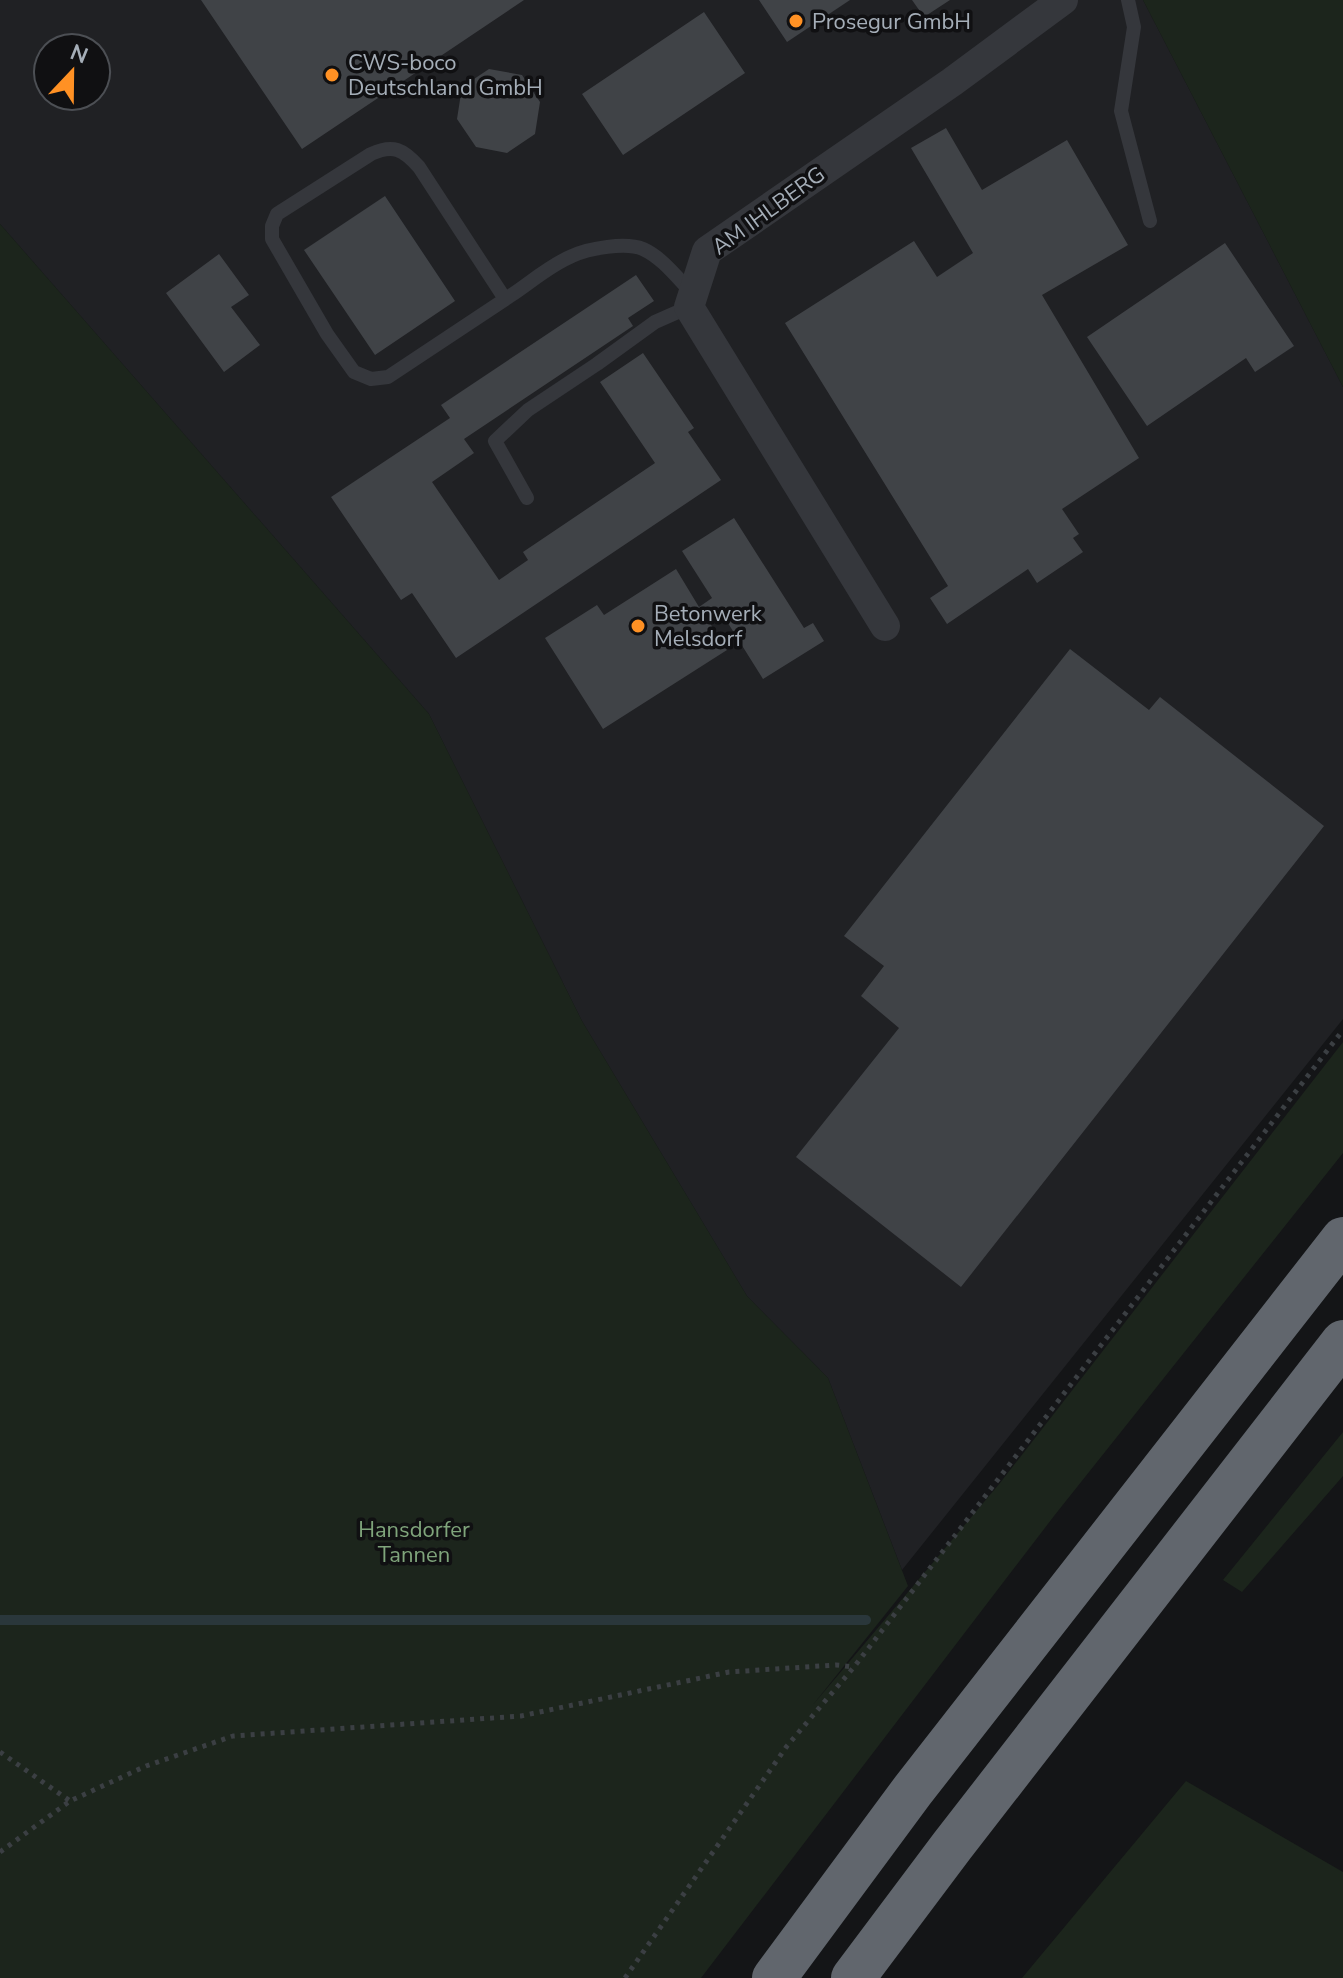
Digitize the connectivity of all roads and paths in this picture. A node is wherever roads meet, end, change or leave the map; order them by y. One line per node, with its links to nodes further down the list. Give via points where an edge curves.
1 (1063, 0): 5 (street, AM IHLBERG, via 707,251)
2 (1128, 0): 3 (lane, via 1134,27 1121,111)
3 (1150, 221)
4 (505, 299): 4 (lane, via 388,377 363,377 327,334 272,239 272,226 277,214 371,154 384,147 397,150 419,167); 5 (lane, via 570,256 635,247 661,261)
5 (691, 301): 6 (lane, via 528,410 495,441); 7 (street)
6 (527, 498)
7 (885, 626)
8 (1343, 1030): 11 (path)
9 (1343, 1239): 16 (highway)
10 (1343, 1342): 17 (highway)
11 (854, 1667): 13 (path, via 729,1672 521,1716 233,1736 146,1766); 15 (path, via 787,1746)
12 (0, 1752): 13 (path)
13 (70, 1801): 14 (path)
14 (0, 1852)
15 (625, 1978)
16 (774, 1978)
17 (853, 1978)

